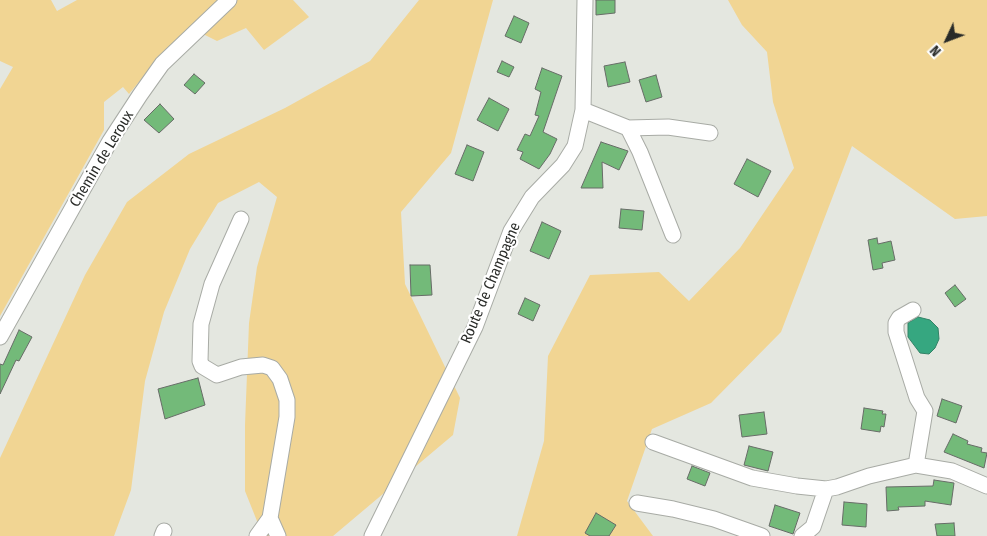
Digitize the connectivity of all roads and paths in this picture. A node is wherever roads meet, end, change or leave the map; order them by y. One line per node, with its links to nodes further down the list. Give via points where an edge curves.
1 (229, 0): 9 (street, Chemin de Leroux, via 162,64 140,95 110,141)
2 (585, 0): 3 (street, Route de Champagne)
3 (583, 110): 4 (street); 18 (street, Route de Champagne, via 575,146 563,165 532,197 511,231 475,326)
4 (628, 128): 5 (street, via 668,127); 7 (street)
5 (710, 133)
6 (241, 219): 15 (street, via 212,284 201,324 200,361 202,366 217,375 241,367 263,365 272,368 280,379 287,400 287,417)
7 (673, 235)
8 (913, 310): 11 (street, via 899,318 896,334 917,398 925,411)
9 (0, 337)
10 (653, 442): 13 (street, via 752,478)
11 (916, 466): 12 (street, via 952,471); 13 (street)
12 (987, 486)
13 (826, 489): 20 (street, via 813,527)
14 (637, 503): 19 (street, via 673,509)
15 (270, 518): 16 (street); 17 (street)
16 (257, 536)
17 (278, 536)
18 (372, 536)
19 (762, 536)
20 (802, 536)

